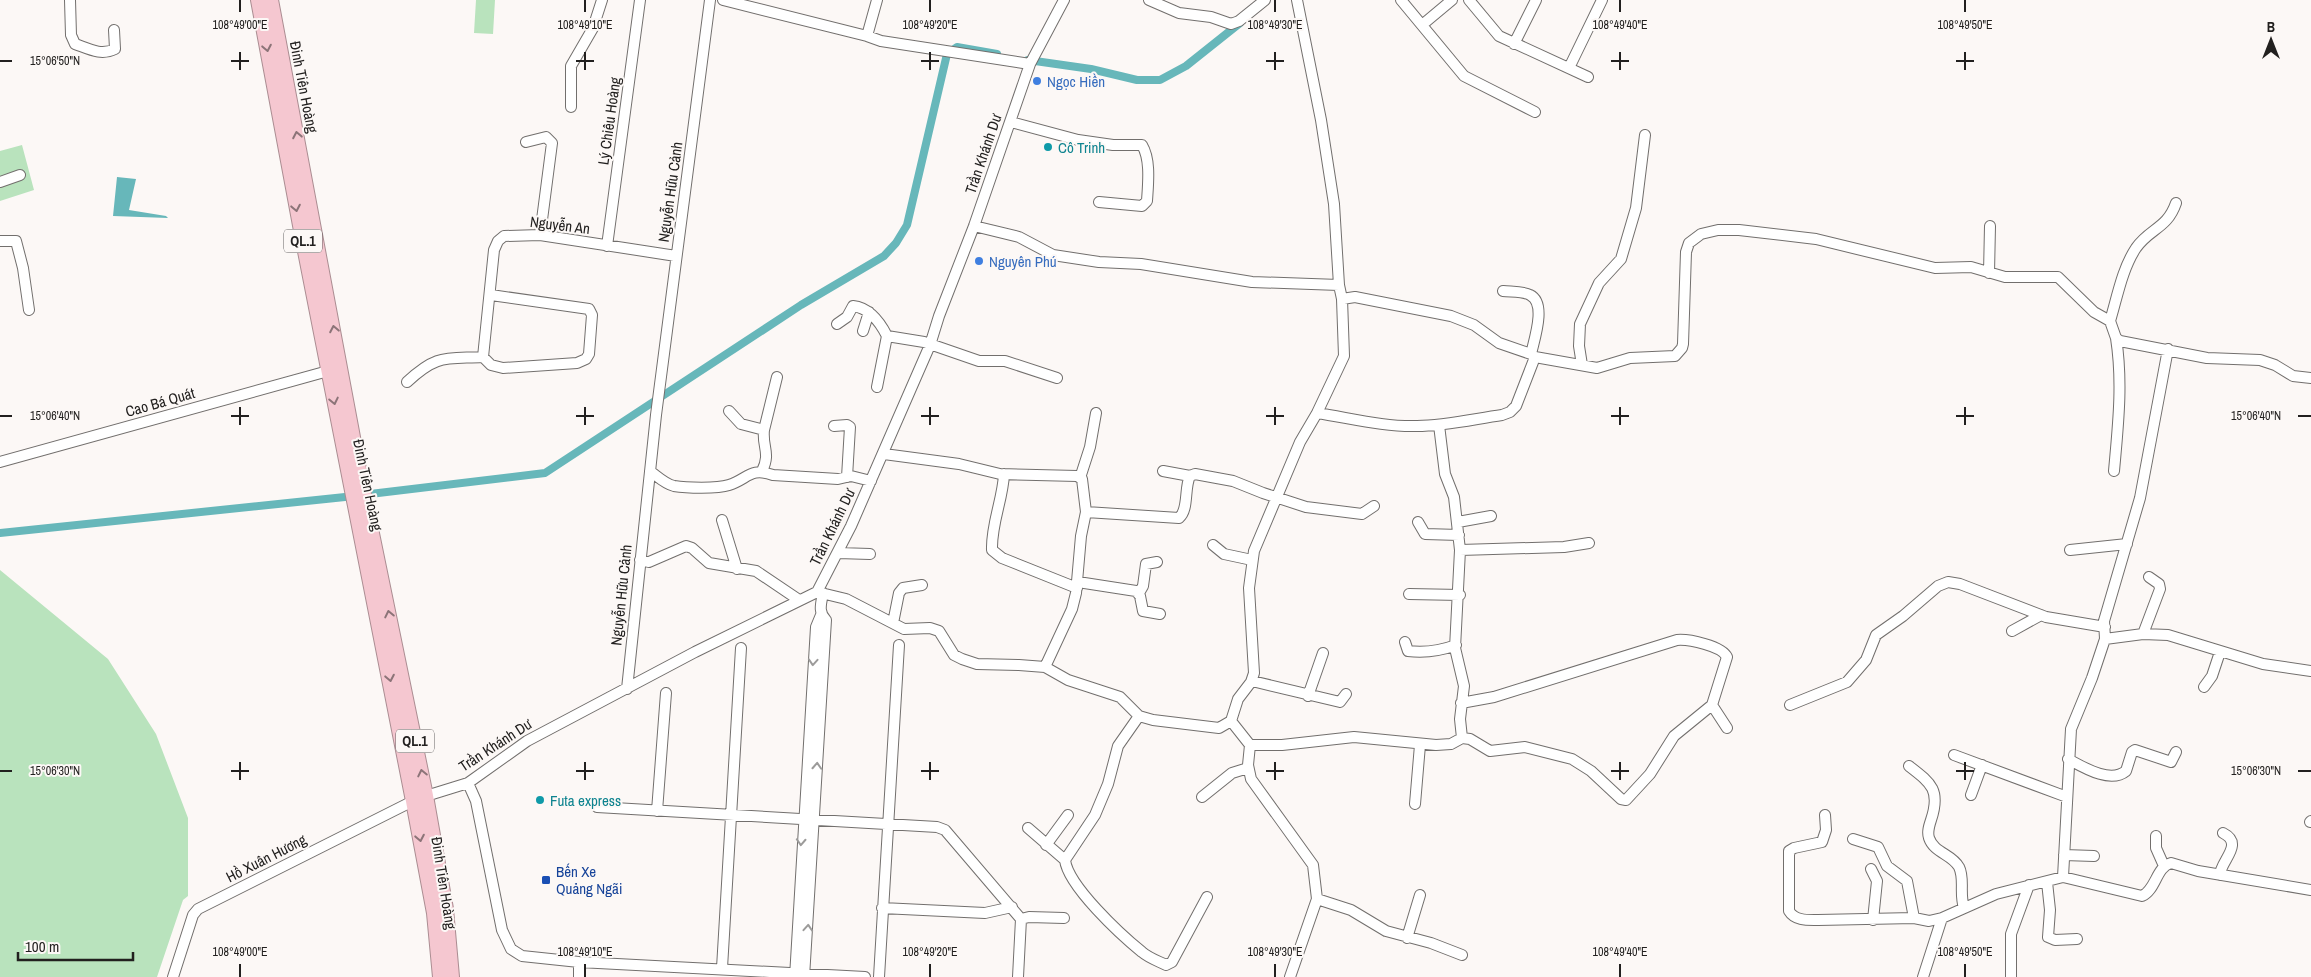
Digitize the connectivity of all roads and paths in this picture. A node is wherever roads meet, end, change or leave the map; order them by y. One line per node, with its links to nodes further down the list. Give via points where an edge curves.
1 (70, 0): 20 (street, via 71,36 76,44 97,52 111,51 116,44)
2 (258, 0): 27 (highway, Đinh Tiên Hoàng / QL.1, one-way to 27)
3 (271, 0): 27 (highway, Đinh Tiên Hoàng / QL.1)
4 (602, 0): 26 (street, via 593,28 571,66)
5 (640, 0): 40 (street, Lý Chiêu Hoàng)
6 (710, 0): 41 (street, Nguyễn Hữu Cảnh)
7 (723, 0): 18 (street)
8 (877, 0): 21 (street)
9 (1064, 0): 23 (street, Trần Khánh Dư)
10 (1149, 0): 11 (street, via 1179,13 1211,17 1231,24)
11 (1265, 0)
12 (1297, 0): 43 (street, via 1334,204)
13 (1401, 0): 19 (street)
14 (1452, 0): 19 (street)
15 (1469, 0): 22 (street, via 1499,36)
16 (1536, 0): 22 (street)
17 (1602, 0): 24 (street)
18 (759, 4): 21 (street)
19 (1422, 25): 28 (street, via 1464,76)
20 (114, 30)
21 (867, 36): 23 (street, via 881,41)
22 (1514, 44): 24 (street)
23 (1032, 60): 29 (street, Trần Khánh Dư)
24 (1569, 68): 25 (street)
25 (1588, 77)
26 (571, 107)
27 (286, 112): 59 (highway, Đinh Tiên Hoàng / QL.1, one-way to 59); 81 (highway, Đinh Tiên Hoàng / QL.1, one-way to 27)
28 (1535, 112)
29 (1011, 122): 34 (street, via 1078,140 1142,145 1148,176 1145,204); 36 (street, Trần Khánh Dư)
30 (1645, 134): 58 (street, via 1636,208 1621,258 1599,283 1580,324)
31 (526, 142): 38 (street, via 546,138 552,143)
32 (20, 175): 33 (street)
33 (0, 182)
34 (1099, 202)
35 (2176, 203): 49 (street, via 2166,222 2136,248)
36 (974, 226): 43 (street, via 1019,237 1053,255 1141,264 1252,282); 54 (street, Trần Khánh Dư)
37 (1990, 226): 42 (street)
38 (540, 235): 40 (street, Nguyễn An); 45 (street, Nguyễn An, via 506,236 498,241 494,250)
39 (0, 241): 47 (street, via 16,241)
40 (607, 246): 41 (street, Nguyễn An)
41 (676, 256): 73 (street, Nguyễn Hữu Cảnh)
42 (1989, 273): 49 (street, via 2005,277 2058,277 2094,312); 58 (street, via 1971,267 1925,266 1795,235 1710,231 1694,239 1686,252 1683,344 1678,354 1618,360 1598,368)
43 (1339, 285): 46 (street)
44 (1503, 291): 56 (street, via 1530,294 1536,301 1539,318)
45 (491, 295): 57 (street, Nguyễn An); 57 (street, via 589,309 592,315 590,347 586,359 577,363 503,368 491,365)
46 (1342, 299): 56 (street, via 1355,297 1451,316 1474,325 1499,343); 67 (street, via 1344,356)
47 (29, 310)
48 (869, 312): 50 (street, via 853,306 847,317); 51 (street); 52 (street, via 880,322)
49 (2110, 321): 53 (street)
50 (837, 324)
51 (863, 331)
52 (887, 336): 54 (street); 64 (street)
53 (2116, 338): 55 (street, via 2134,345); 76 (street, via 2120,401)
54 (930, 345): 61 (street, via 979,361 1005,361); 71 (street, Trần Khánh Dư)
55 (2168, 349): 62 (street, via 2207,358 2260,360 2293,376); 92 (street, via 2140,498)
56 (1533, 355): 58 (street); 68 (street, via 1524,389 1510,412)
57 (483, 357): 63 (street, via 438,360 428,364)
58 (1582, 365)
59 (328, 371): 72 (street, Cao Bá Quát); 81 (highway, Đinh Tiên Hoàng / QL.1, one-way to 81)
60 (777, 377): 70 (street)
61 (1057, 378)
62 (2311, 378)
63 (407, 382)
64 (877, 387)
65 (729, 411): 70 (street, via 741,424)
66 (1096, 413): 80 (street)
67 (1317, 413): 68 (street, via 1399,425); 83 (street, via 1300,442)
68 (1439, 425): 89 (street, via 1445,474 1454,497)
69 (834, 426): 79 (street, via 850,427)
70 (764, 430): 74 (street, via 768,454)
71 (884, 454): 77 (street); 82 (street, Trần Khánh Dư)
72 (0, 462)
73 (650, 471): 74 (street, via 673,486 721,487); 98 (street, Nguyễn Hữu Cảnh)
74 (762, 471): 79 (street, via 838,479)
75 (1164, 472): 78 (street)
76 (2114, 472)
77 (1004, 474): 80 (street); 104 (street, via 992,550 1002,558)
78 (1190, 476): 83 (street, via 1195,474 1233,481); 85 (street, via 1183,514 1179,518)
79 (847, 477): 82 (street)
80 (1080, 478): 85 (street, via 1084,484)
81 (356, 481): 153 (highway, Đinh Tiên Hoàng / QL.1)
82 (871, 481): 96 (street, Trần Khánh Dư)
83 (1277, 496): 84 (street, via 1306,506 1358,514 1366,513); 99 (street)
84 (1374, 506)
85 (1086, 512): 104 (street)
86 (1491, 516): 89 (street)
87 (722, 520): 101 (street)
88 (1418, 522): 90 (street, via 1425,534)
89 (1458, 522): 90 (street)
90 (1459, 535): 94 (street)
91 (1589, 543): 94 (street, via 1564,547)
92 (2127, 544): 95 (street); 114 (street)
93 (1213, 545): 99 (street, via 1224,554)
94 (1460, 550): 108 (street)
95 (2070, 550)
96 (838, 553): 97 (street); 105 (street, Trần Khánh Dư)
97 (870, 554)
98 (640, 560): 101 (street, via 650,562 686,546 709,563); 128 (street, Nguyễn Hữu Cảnh)
99 (1252, 560): 126 (street, via 1249,588)
100 (1156, 562): 106 (street, via 1146,564)
101 (737, 569): 109 (street, via 756,571)
102 (2149, 577): 116 (street, via 2159,584 2160,589)
103 (922, 585): 113 (street, via 903,588 899,593)
104 (1077, 585): 106 (street); 124 (street, via 1072,609)
105 (820, 592): 109 (street, Trần Khánh Dư); 111 (street); 113 (street, via 846,600)
106 (1139, 593): 110 (street, via 1143,611)
107 (1409, 594): 108 (street)
108 (1460, 595): 120 (street)
109 (799, 600): 128 (street, Trần Khánh Dư)
110 (1160, 614)
111 (821, 615): 160 (street, one-way to 160, via 816,627); 161 (street, one-way to 111, via 826,620)
112 (2041, 615): 114 (street); 115 (street); 134 (street, via 1960,584 1941,584 1876,635 1866,660 1851,678)
113 (893, 623): 124 (street, via 904,629 939,631 954,654 977,664)
114 (2104, 627): 117 (street)
115 (2012, 631)
116 (2143, 634): 117 (street); 123 (street, via 2168,635)
117 (2105, 639): 145 (street, via 2072,722)
118 (1405, 642): 120 (street, via 1408,651 1417,652 1438,651)
119 (899, 645): 162 (street)
120 (1456, 645): 132 (street, via 1464,686)
121 (741, 648): 157 (street)
122 (1323, 652): 131 (street)
123 (2220, 652): 125 (street, via 2262,664); 127 (street, via 2212,676)
124 (1045, 668): 135 (street, via 1068,680 1120,698)
125 (2311, 671)
126 (1252, 681): 131 (street); 136 (street, via 1238,699)
127 (2204, 687)
128 (627, 689): 149 (street, Trần Khánh Dư, via 527,741)
129 (666, 693): 156 (street)
130 (1346, 694): 131 (street, via 1340,702)
131 (1308, 696)
132 (1461, 703): 133 (street, via 1494,697 1615,658 1695,640 1727,655); 140 (street)
133 (1712, 705): 138 (street); 140 (street, via 1674,736 1650,774 1626,800 1572,759 1525,747 1490,751 1470,738)
134 (1790, 705)
135 (1139, 716): 137 (street); 170 (street, via 1118,746 1108,784 1095,815)
136 (1231, 721): 137 (street); 139 (street)
137 (1219, 728): 139 (street)
138 (1727, 728)
139 (1239, 732): 141 (street)
140 (1462, 738): 142 (street, via 1445,744)
141 (1250, 745): 142 (street, via 1354,737); 148 (street)
142 (1420, 745): 154 (street)
143 (2176, 752): 145 (street, via 2171,762 2135,750 2126,771 2115,776)
144 (1954, 755): 146 (street)
145 (2068, 759): 151 (street)
146 (1982, 765): 150 (street); 151 (street)
147 (1909, 766): 183 (street, via 1927,780 1934,792 1929,838 1936,849 1954,859 1960,869 1960,896)
148 (1248, 768): 152 (street, via 1232,772); 180 (street, via 1260,793 1313,865)
149 (468, 783): 153 (street, Trần Khánh Dư); 192 (street, via 476,801 502,930 511,950 522,956)
150 (1971, 795)
151 (2067, 797): 168 (street)
152 (1202, 798)
153 (420, 799): 195 (street, Hồ Xuân Hương, via 198,909 193,915); 196 (highway, Đinh Tiên Hoàng / QL.1, one-way to 196); 197 (highway, Đinh Tiên Hoàng / QL.1, via 446,909)
154 (1416, 804)
155 (597, 807): 156 (street)
156 (657, 810): 157 (street)
157 (731, 814): 160 (street); 193 (street)
158 (1068, 815): 167 (street)
159 (1824, 815): 188 (street, via 1826,830 1822,842 1789,851 1790,914 1803,919)
160 (803, 820): 161 (street); 194 (street, one-way to 194)
161 (814, 820): 162 (street); 194 (street, one-way to 161)
162 (887, 825): 181 (street, via 945,830); 182 (street)
163 (1028, 828): 167 (street)
164 (2223, 833): 173 (street, via 2232,841 2230,854)
165 (2156, 836): 171 (street, via 2156,848)
166 (1853, 839): 185 (street, via 1878,848 1888,866 1908,881)
167 (1046, 845): 170 (street)
168 (2064, 855): 169 (street); 174 (street)
169 (2094, 856)
170 (1065, 860): 179 (street, via 1066,868 1112,925 1143,953 1166,965 1172,962)
171 (2164, 866): 173 (street, via 2171,863); 174 (street, via 2148,893 2142,896)
172 (1871, 869): 188 (street, via 1877,881)
173 (2220, 874): 177 (street)
174 (2063, 877): 175 (street)
175 (2046, 882): 176 (street); 190 (street, via 2050,910 2048,936 2055,940)
176 (2029, 885): 183 (street, via 1996,894); 204 (street, via 2010,934)
177 (2311, 890)
178 (1420, 895): 189 (street)
179 (1207, 897)
180 (1317, 899): 189 (street, via 1344,907 1382,929); 202 (street)
181 (1012, 907): 182 (street, via 985,913); 187 (street)
182 (882, 908): 200 (street)
183 (1964, 908): 186 (street)
184 (1064, 918): 187 (street)
185 (1914, 918): 186 (street, via 1929,921); 188 (street)
186 (1942, 918): 203 (street)
187 (1021, 919): 201 (street)
188 (1873, 920)
189 (1408, 938): 191 (street)
190 (2077, 939)
191 (1462, 955)
192 (579, 962): 193 (street); 198 (street)
193 (722, 968): 194 (street)
194 (800, 975): 199 (street)
195 (173, 977)
196 (440, 977)
197 (452, 977)
198 (579, 977)
199 (865, 977)
200 (879, 977)
201 (1018, 977)
202 (1290, 977)
203 (1923, 977)
204 (2011, 977)

